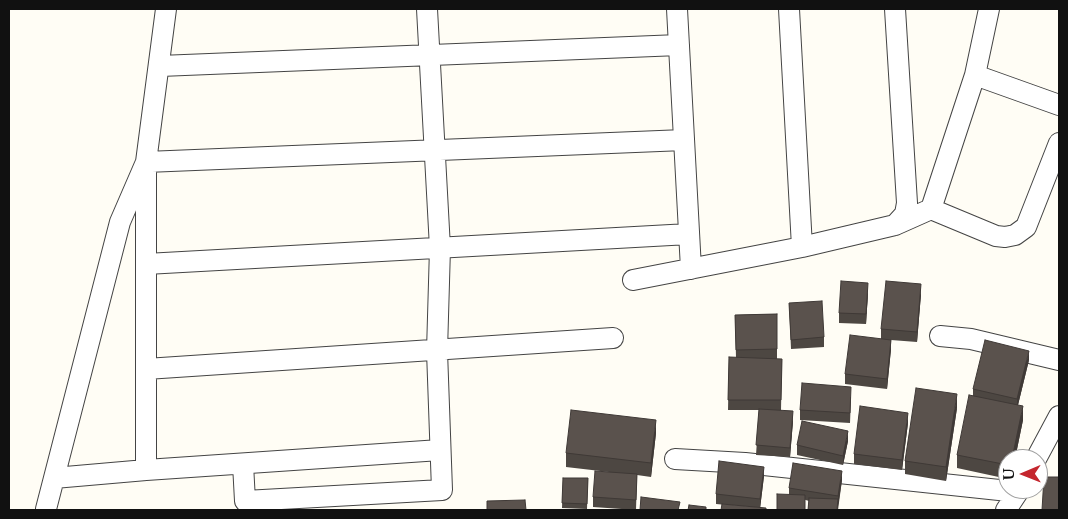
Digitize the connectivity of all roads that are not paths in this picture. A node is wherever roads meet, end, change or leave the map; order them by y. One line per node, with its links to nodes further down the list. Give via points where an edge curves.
1 (166, 9): 9 (street)
2 (427, 9): 8 (street)
3 (677, 9): 7 (street)
4 (789, 9): 19 (street)
5 (896, 9): 17 (street, via 907,203 905,214)
6 (989, 9): 10 (street)
7 (679, 45): 8 (street); 12 (street)
8 (430, 54): 9 (street); 14 (street)
9 (160, 66): 15 (street)
10 (975, 75): 11 (street); 16 (street)
11 (1059, 105)
12 (684, 140): 14 (street); 18 (street)
13 (1059, 143): 16 (street, via 1026,227 1015,235 996,236)
14 (434, 149): 15 (street); 20 (street)
15 (146, 162): 21 (street); 35 (street, via 120,222)
16 (931, 209): 17 (street)
17 (895, 225): 19 (street)
18 (689, 234): 20 (street); 22 (street)
19 (802, 247): 22 (street)
20 (440, 248): 21 (street); 26 (street)
21 (146, 264): 28 (street)
22 (691, 269): 23 (street)
23 (633, 280)
24 (940, 336): 27 (street, via 971,339)
25 (613, 338): 26 (street)
26 (437, 351): 28 (street); 31 (street)
27 (1059, 360)
28 (146, 369): 34 (street)
29 (1059, 416): 30 (street)
30 (1054, 444)
31 (440, 450): 33 (street); 33 (street, via 442,490 245,501)
32 (675, 460): 36 (street, via 745,463)
33 (243, 464): 34 (street)
34 (146, 470): 35 (street)
35 (54, 478): 38 (street)
36 (998, 488)
37 (1013, 499): 39 (street)
38 (46, 509)
39 (1006, 510)

